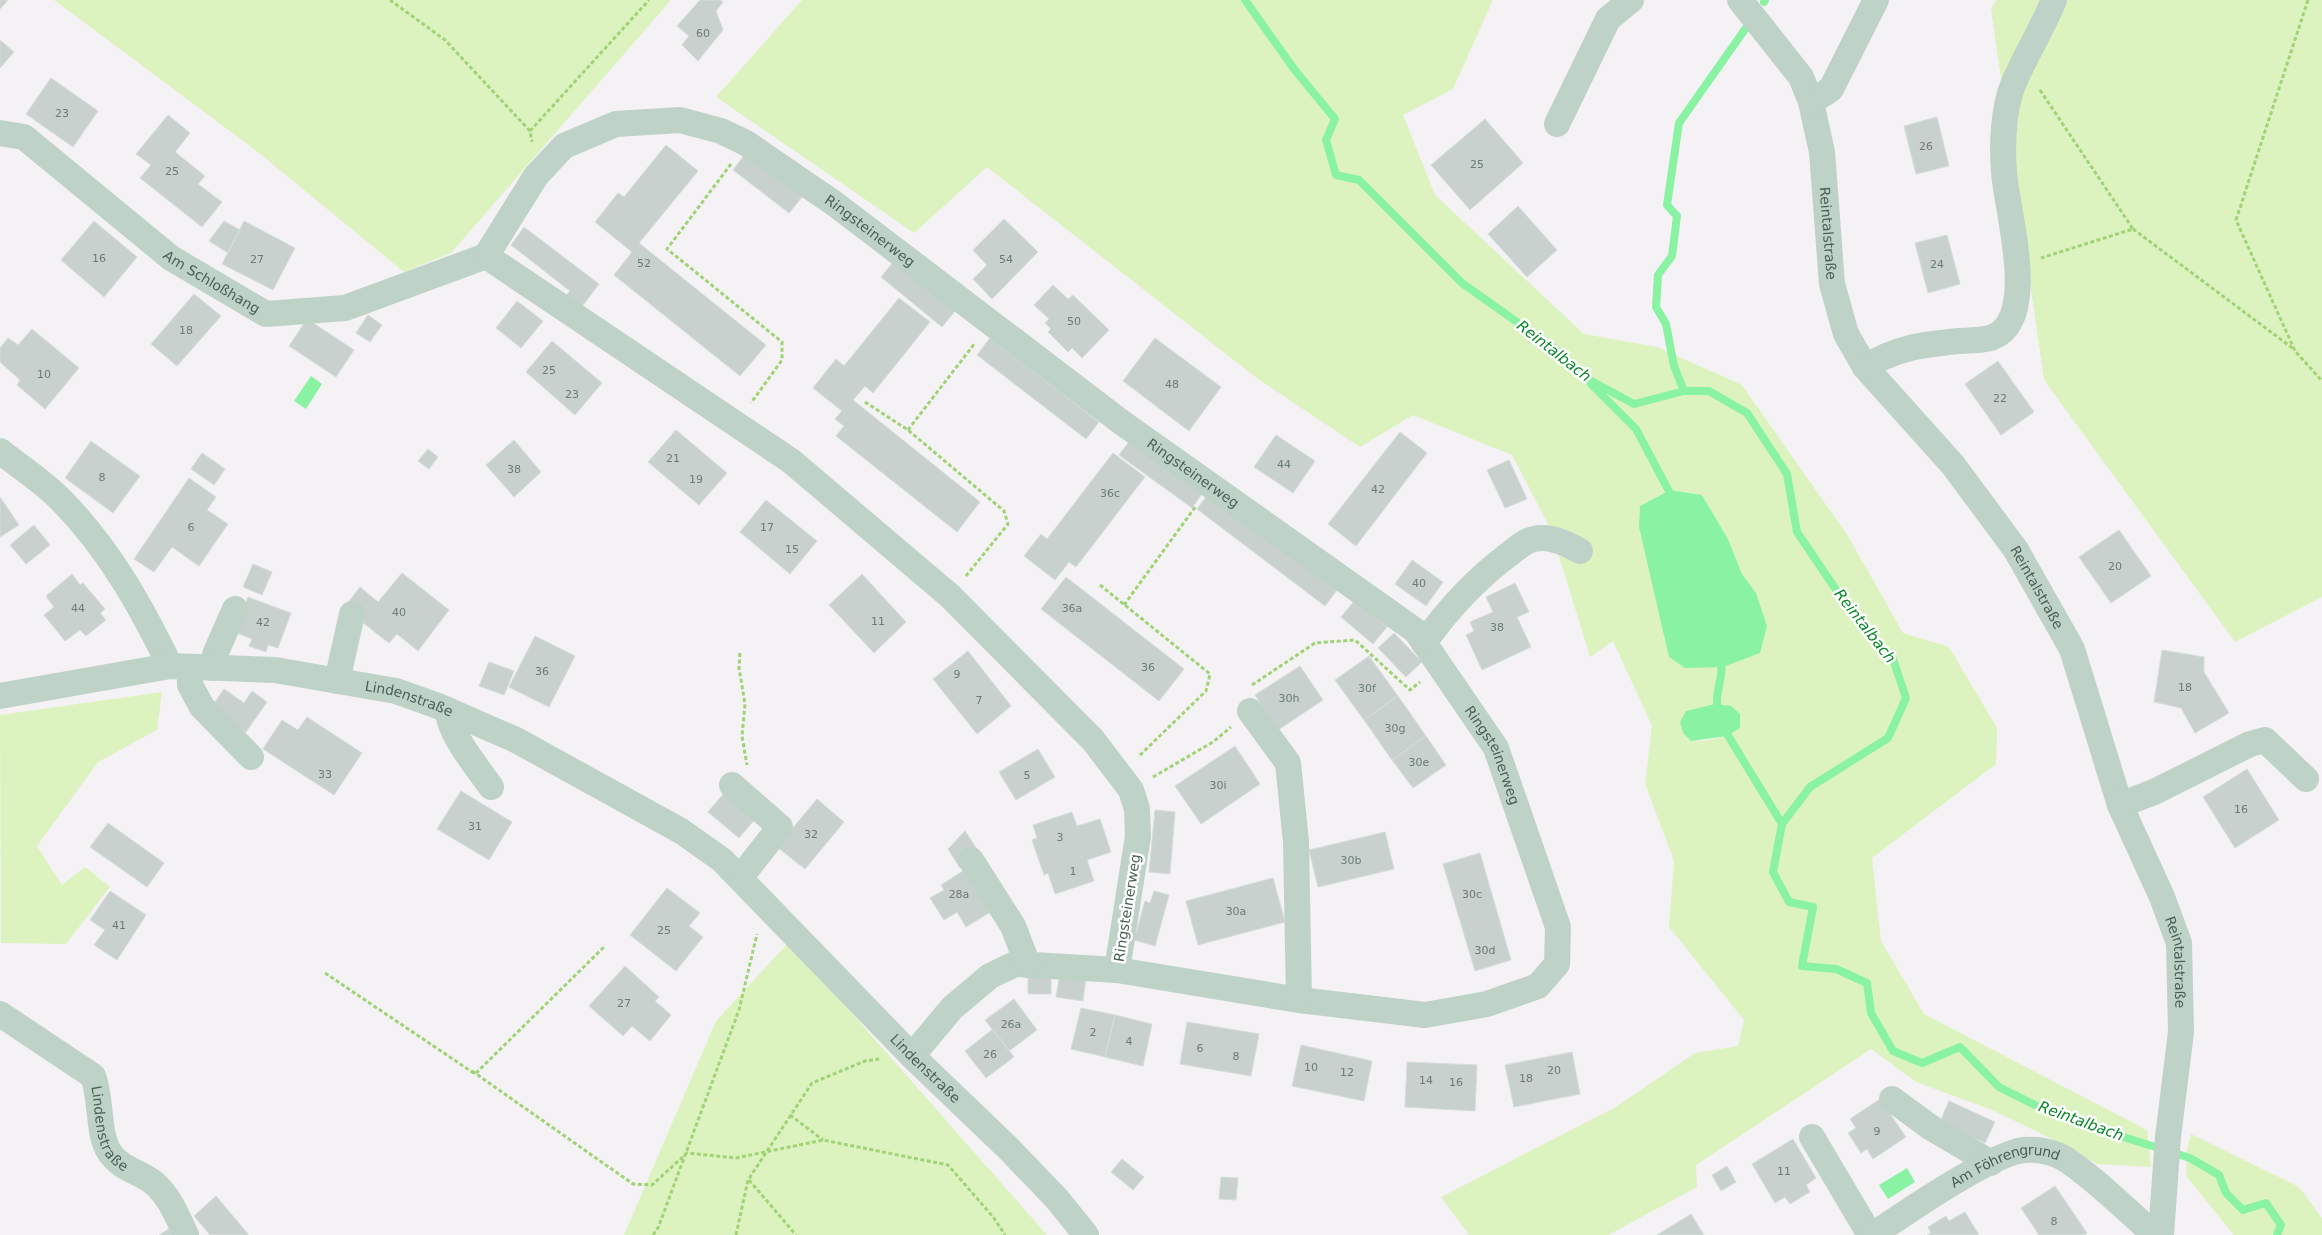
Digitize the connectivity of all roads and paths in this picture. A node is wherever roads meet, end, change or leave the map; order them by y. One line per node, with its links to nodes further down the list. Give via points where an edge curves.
1 (390, 0): 11 (path, via 445,40)
2 (649, 0): 11 (path)
3 (1631, 0): 10 (street, via 1608,19)
4 (1740, 0): 9 (street, Reintalstraße, via 1801,77)
5 (1876, 0): 9 (street, via 1831,89)
6 (2054, 0): 8 (street)
7 (2308, 0): 19 (path, via 2236,220)
8 (2023, 65): 15 (path); 17 (street, via 2012,87 2003,137 2004,174)
9 (1811, 102): 20 (street, Reintalstraße, via 1822,152 1832,284 1846,334)
10 (1557, 124)
11 (530, 131): 14 (path)
12 (0, 133): 16 (street, Am Schloßhang, via 24,137 171,258 266,314 345,308)
13 (746, 143): 14 (street, Ringsteinerweg, via 721,131 680,120 616,124 564,146); 18 (street, Ringsteinerweg, via 835,204); 23 (path, via 667,249 782,342 782,360)
14 (536, 176): 16 (street, Ringsteinerweg)
15 (2133, 229): 17 (path); 19 (path)
16 (486, 256): 23 (street, Ringsteinerweg)
17 (2017, 266): 20 (street, via 2017,298 2008,324 1994,337 1910,346)
18 (990, 322): 24 (path); 26 (street, Ringsteinerweg)
19 (2296, 351): 21 (path)
20 (1865, 367): 46 (street, Reintalstraße, via 1954,465 2016,550 2072,649)
21 (2322, 381)
22 (865, 402): 24 (path)
23 (736, 424): 29 (street, Ringsteinerweg, via 790,461)
24 (908, 430): 29 (path, via 1004,511 1008,524)
25 (0, 451): 36 (street, via 62,500 108,554 151,627)
26 (1211, 486): 30 (path); 33 (street, Ringsteinerweg, via 1416,631)
27 (1580, 551): 33 (street, via 1565,542 1535,538 1522,544 1464,593)
28 (1100, 585): 30 (path)
29 (950, 596): 43 (street, Ringsteinerweg, via 1093,740)
30 (1124, 605): 43 (path, via 1210,674 1206,692)
31 (235, 609): 36 (street, via 216,652)
32 (352, 614): 37 (street)
33 (1424, 643): 35 (street, Ringsteinerweg)
34 (740, 652): 45 (path, via 739,668 745,704 742,736 747,772 743,783)
35 (1439, 665): 40 (path, via 1410,690 1355,640 1315,643 1250,687); 54 (street, Ringsteinerweg, via 1496,748 1558,927 1557,964 1538,986 1486,1004 1425,1014)
36 (191, 667): 37 (street, Lindenstraße, via 274,670); 38 (street, Lindenstraße); 41 (street, via 190,685 202,707)
37 (337, 680): 39 (street, Lindenstraße, via 396,691)
38 (0, 696)
39 (448, 710): 44 (street, via 448,718 462,745); 48 (street, Lindenstraße, via 516,740 680,830 722,860)
40 (1250, 711): 43 (path, via 1213,742); 54 (street, via 1288,763 1296,842)
41 (251, 757)
42 (2306, 779): 46 (street, via 2266,740 2250,744 2154,792)
43 (1125, 782): 52 (street, Ringsteinerweg, via 1137,809 1138,836)
44 (491, 787)
45 (734, 787): 48 (street, via 780,827)
46 (2120, 805): 74 (street, Reintalstraße, via 2179,943 2181,1032)
47 (971, 860): 51 (street, via 1013,926)
48 (740, 878): 49 (street, Lindenstraße)
49 (765, 903): 56 (street, Lindenstraße); 63 (path, via 739,1010)
50 (605, 946): 57 (path, via 475,1074)
51 (1028, 965): 52 (street, Ringsteinerweg); 56 (street, Ringsteinerweg, via 1015,964 990,976 952,1008)
52 (1117, 970): 54 (street, Ringsteinerweg)
53 (325, 973): 57 (path)
54 (1299, 1000)
55 (0, 1014): 66 (street, Lindenstraße, via 93,1076 99,1090 104,1139 110,1154 128,1170 153,1182 169,1199)
56 (912, 1056): 59 (path, via 865,1061 812,1083); 71 (street, Lindenstraße, via 1016,1156)
57 (472, 1071): 63 (path, via 633,1184 652,1185)
58 (1892, 1099): 64 (street)
59 (790, 1115): 61 (path); 62 (path)
60 (1812, 1137): 72 (street)
61 (823, 1140): 62 (path); 70 (path, via 948,1165)
62 (767, 1151): 63 (path, via 736,1158); 65 (path)
63 (688, 1153): 67 (path)
64 (1991, 1163): 72 (street, Am Föhrengrund); 73 (street, Am Föhrengrund, via 2024,1150 2044,1151 2064,1158)
65 (748, 1180): 68 (path); 69 (path)
66 (186, 1235)
67 (653, 1235)
68 (736, 1235)
69 (796, 1235)
70 (1005, 1235)
71 (1086, 1235)
72 (1871, 1235)
73 (2155, 1235)
74 (2161, 1235)

